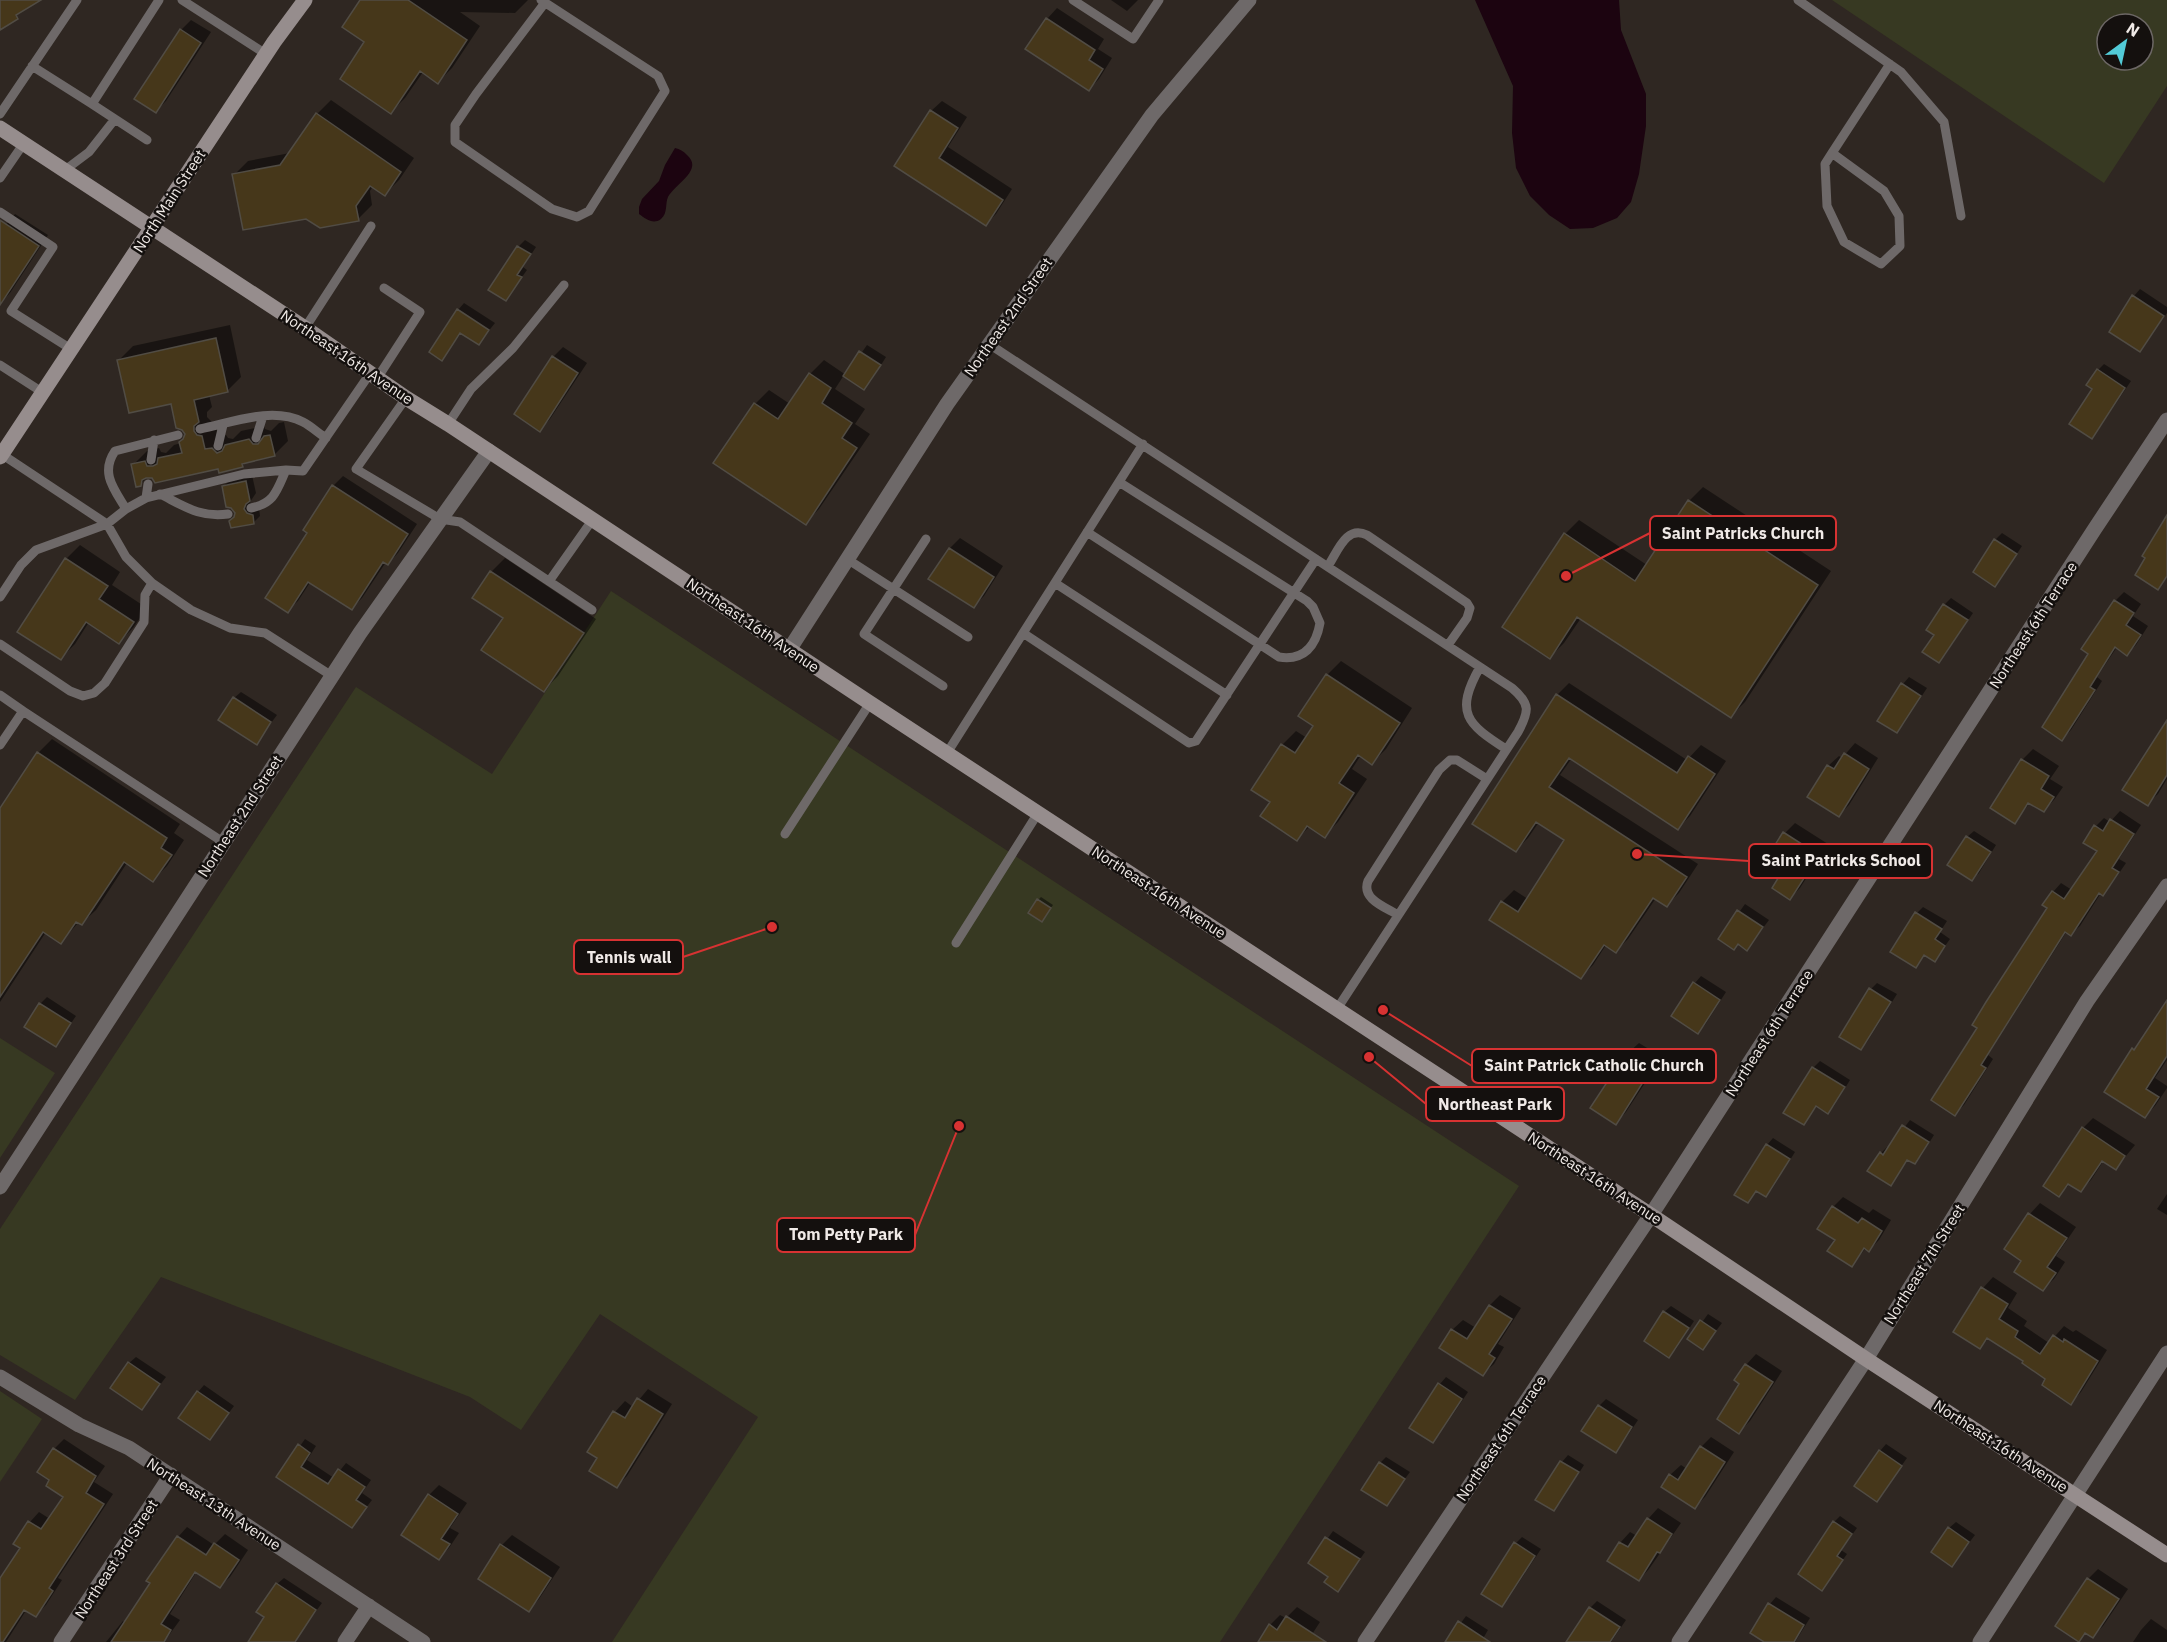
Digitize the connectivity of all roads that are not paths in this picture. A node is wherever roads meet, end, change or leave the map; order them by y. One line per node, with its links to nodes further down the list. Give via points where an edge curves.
1 (77, 0): 12 (lane)
2 (159, 0): 13 (lane)
3 (182, 0): 10 (lane)
4 (305, 0): 10 (street, North Main Street)
5 (1073, 0): 6 (lane, via 1133,39)
6 (1159, 0)
7 (1249, 0): 29 (street, Northeast 2nd Street, via 1152,115)
8 (1798, 0): 11 (lane)
9 (542, 2): 9 (lane, via 658,76 665,91 589,211 577,217 552,210 455,142 455,125)
10 (266, 54): 25 (street, North Main Street)
11 (1890, 64): 19 (lane); 23 (lane, via 1944,122)
12 (32, 66): 13 (lane); 14 (lane)
13 (92, 104): 15 (lane)
14 (0, 114)
15 (115, 119): 17 (lane); 20 (lane, via 89,152)
16 (0, 128): 18 (street, Northeast 16th Avenue)
17 (147, 140)
18 (24, 143): 20 (street, Northeast 16th Avenue); 21 (lane)
19 (1832, 153): 19 (lane, via 1825,164 1827,206 1844,242 1881,264 1900,246 1899,216 1884,191)
20 (65, 170): 25 (street, Northeast 16th Avenue)
21 (0, 178)
22 (0, 212): 30 (lane, via 53,247 11,311)
23 (1961, 216)
24 (371, 226): 28 (lane)
25 (152, 227): 28 (street, Northeast 16th Avenue); 30 (street, North Main Street)
26 (564, 285): 37 (lane, via 513,348 471,389)
27 (384, 288): 32 (lane, via 420,312)
28 (305, 328): 32 (street, Northeast 16th Avenue)
29 (989, 344): 44 (lane); 68 (street, Northeast 2nd Street)
30 (71, 349): 33 (street, North Main Street)
31 (0, 364): 33 (lane)
32 (374, 375): 34 (street, Northeast 16th Avenue); 42 (lane)
33 (39, 398): 47 (street, North Main Street)
34 (406, 398): 37 (street, Northeast 16th Avenue); 63 (lane, via 356,469)
35 (263, 416): 38 (lane); 41 (lane); 42 (lane, via 282,415 302,421)
36 (2167, 420): 103 (street, Northeast 6th Terrace)
37 (448, 424): 46 (street, Northeast 16th Avenue)
38 (222, 425): 39 (lane); 45 (lane)
39 (200, 429)
40 (178, 435): 43 (lane)
41 (256, 438)
42 (326, 438): 51 (lane, via 303,471)
43 (154, 440): 48 (lane); 61 (lane, via 115,451 108,461 109,480)
44 (1143, 444): 55 (lane); 69 (lane)
45 (218, 446)
46 (489, 451): 63 (street, Northeast 2nd Street); 64 (street, Northeast 16th Avenue)
47 (1, 454): 65 (lane)
48 (151, 460)
49 (248, 462): 52 (lane)
50 (213, 470): 54 (lane)
51 (286, 470): 52 (lane); 60 (lane, via 274,497 263,506)
52 (244, 474): 54 (lane)
53 (179, 477): 57 (lane)
54 (210, 481): 57 (lane)
55 (1119, 482): 66 (lane); 75 (lane)
56 (148, 484): 59 (lane)
57 (177, 490): 58 (lane)
58 (160, 494): 59 (lane); 62 (lane, via 196,512)
59 (146, 498): 61 (lane)
60 (251, 508)
61 (126, 509): 65 (lane)
62 (228, 514)
63 (440, 519): 71 (lane, via 459,522); 85 (street, Northeast 2nd Street)
64 (593, 519): 71 (lane); 83 (street, Northeast 16th Avenue)
65 (107, 524): 72 (lane, via 126,557); 76 (lane, via 36,550)
66 (1087, 532): 73 (lane); 81 (lane)
67 (926, 539): 74 (lane)
68 (848, 559): 74 (lane); 83 (street, Northeast 2nd Street)
69 (1316, 559): 70 (lane); 75 (lane)
70 (1328, 566): 82 (lane); 82 (lane, via 1347,536 1353,532 1366,535 1467,603 1467,618)
71 (549, 580): 77 (lane)
72 (152, 583): 80 (lane, via 146,595 144,621 105,683 94,693 83,696 70,691); 85 (lane, via 191,610 230,627 265,633)
73 (1055, 583): 78 (lane); 88 (lane)
74 (893, 589): 79 (lane); 86 (lane, via 864,634)
75 (1294, 593): 81 (lane); 81 (lane, via 1307,601 1317,615 1320,623 1315,639 1295,658 1279,657)
76 (0, 597)
77 (592, 610)
78 (1023, 633): 88 (lane, via 1189,743 1200,738); 93 (lane)
79 (968, 637)
80 (0, 644)
81 (1260, 645): 88 (lane)
82 (1448, 645): 84 (lane)
83 (789, 650): 89 (street, Northeast 16th Avenue)
84 (1480, 667): 92 (lane, via 1468,694 1467,713 1474,726); 92 (lane, via 1520,695 1527,709)
85 (332, 676): 97 (street, Northeast 2nd Street)
86 (943, 686)
87 (0, 695): 90 (lane)
88 (1227, 695)
89 (870, 703): 93 (street, Northeast 16th Avenue); 96 (lane)
90 (23, 711): 91 (lane); 97 (lane)
91 (0, 745)
92 (1506, 749): 94 (lane)
93 (947, 753): 95 (street, Northeast 16th Avenue)
94 (1487, 779): 99 (lane); 99 (lane, via 1457,760 1450,760 1432,780 1365,888 1366,894)
95 (1038, 813): 100 (lane); 101 (street, Northeast 16th Avenue)
96 (784, 834)
97 (223, 842): 102 (street, Northeast 2nd Street)
98 (2167, 886): 105 (street, Northeast 7th Street, via 2087,1001)
99 (1398, 915): 101 (lane)
100 (956, 943)
101 (1337, 1009): 103 (street, Northeast 16th Avenue)
102 (0, 1187)
103 (1651, 1215): 105 (street, Northeast 16th Avenue); 114 (street, Northeast 6th Terrace)
104 (2167, 1353): 108 (street)
105 (1866, 1359): 108 (street, Northeast 16th Avenue); 115 (street, Northeast 7th Street)
106 (0, 1377): 107 (street, Northeast 13th Avenue)
107 (171, 1475): 110 (street, Northeast 13th Avenue); 111 (street, Northeast 3rd Street)
108 (2076, 1495): 109 (street, Northeast 16th Avenue); 116 (street)
109 (2167, 1555)
110 (369, 1606): 112 (street); 113 (street, Northeast 13th Avenue)
111 (61, 1642)
112 (345, 1642)
113 (423, 1642)
114 (1365, 1642)
115 (1679, 1642)
116 (1980, 1642)

